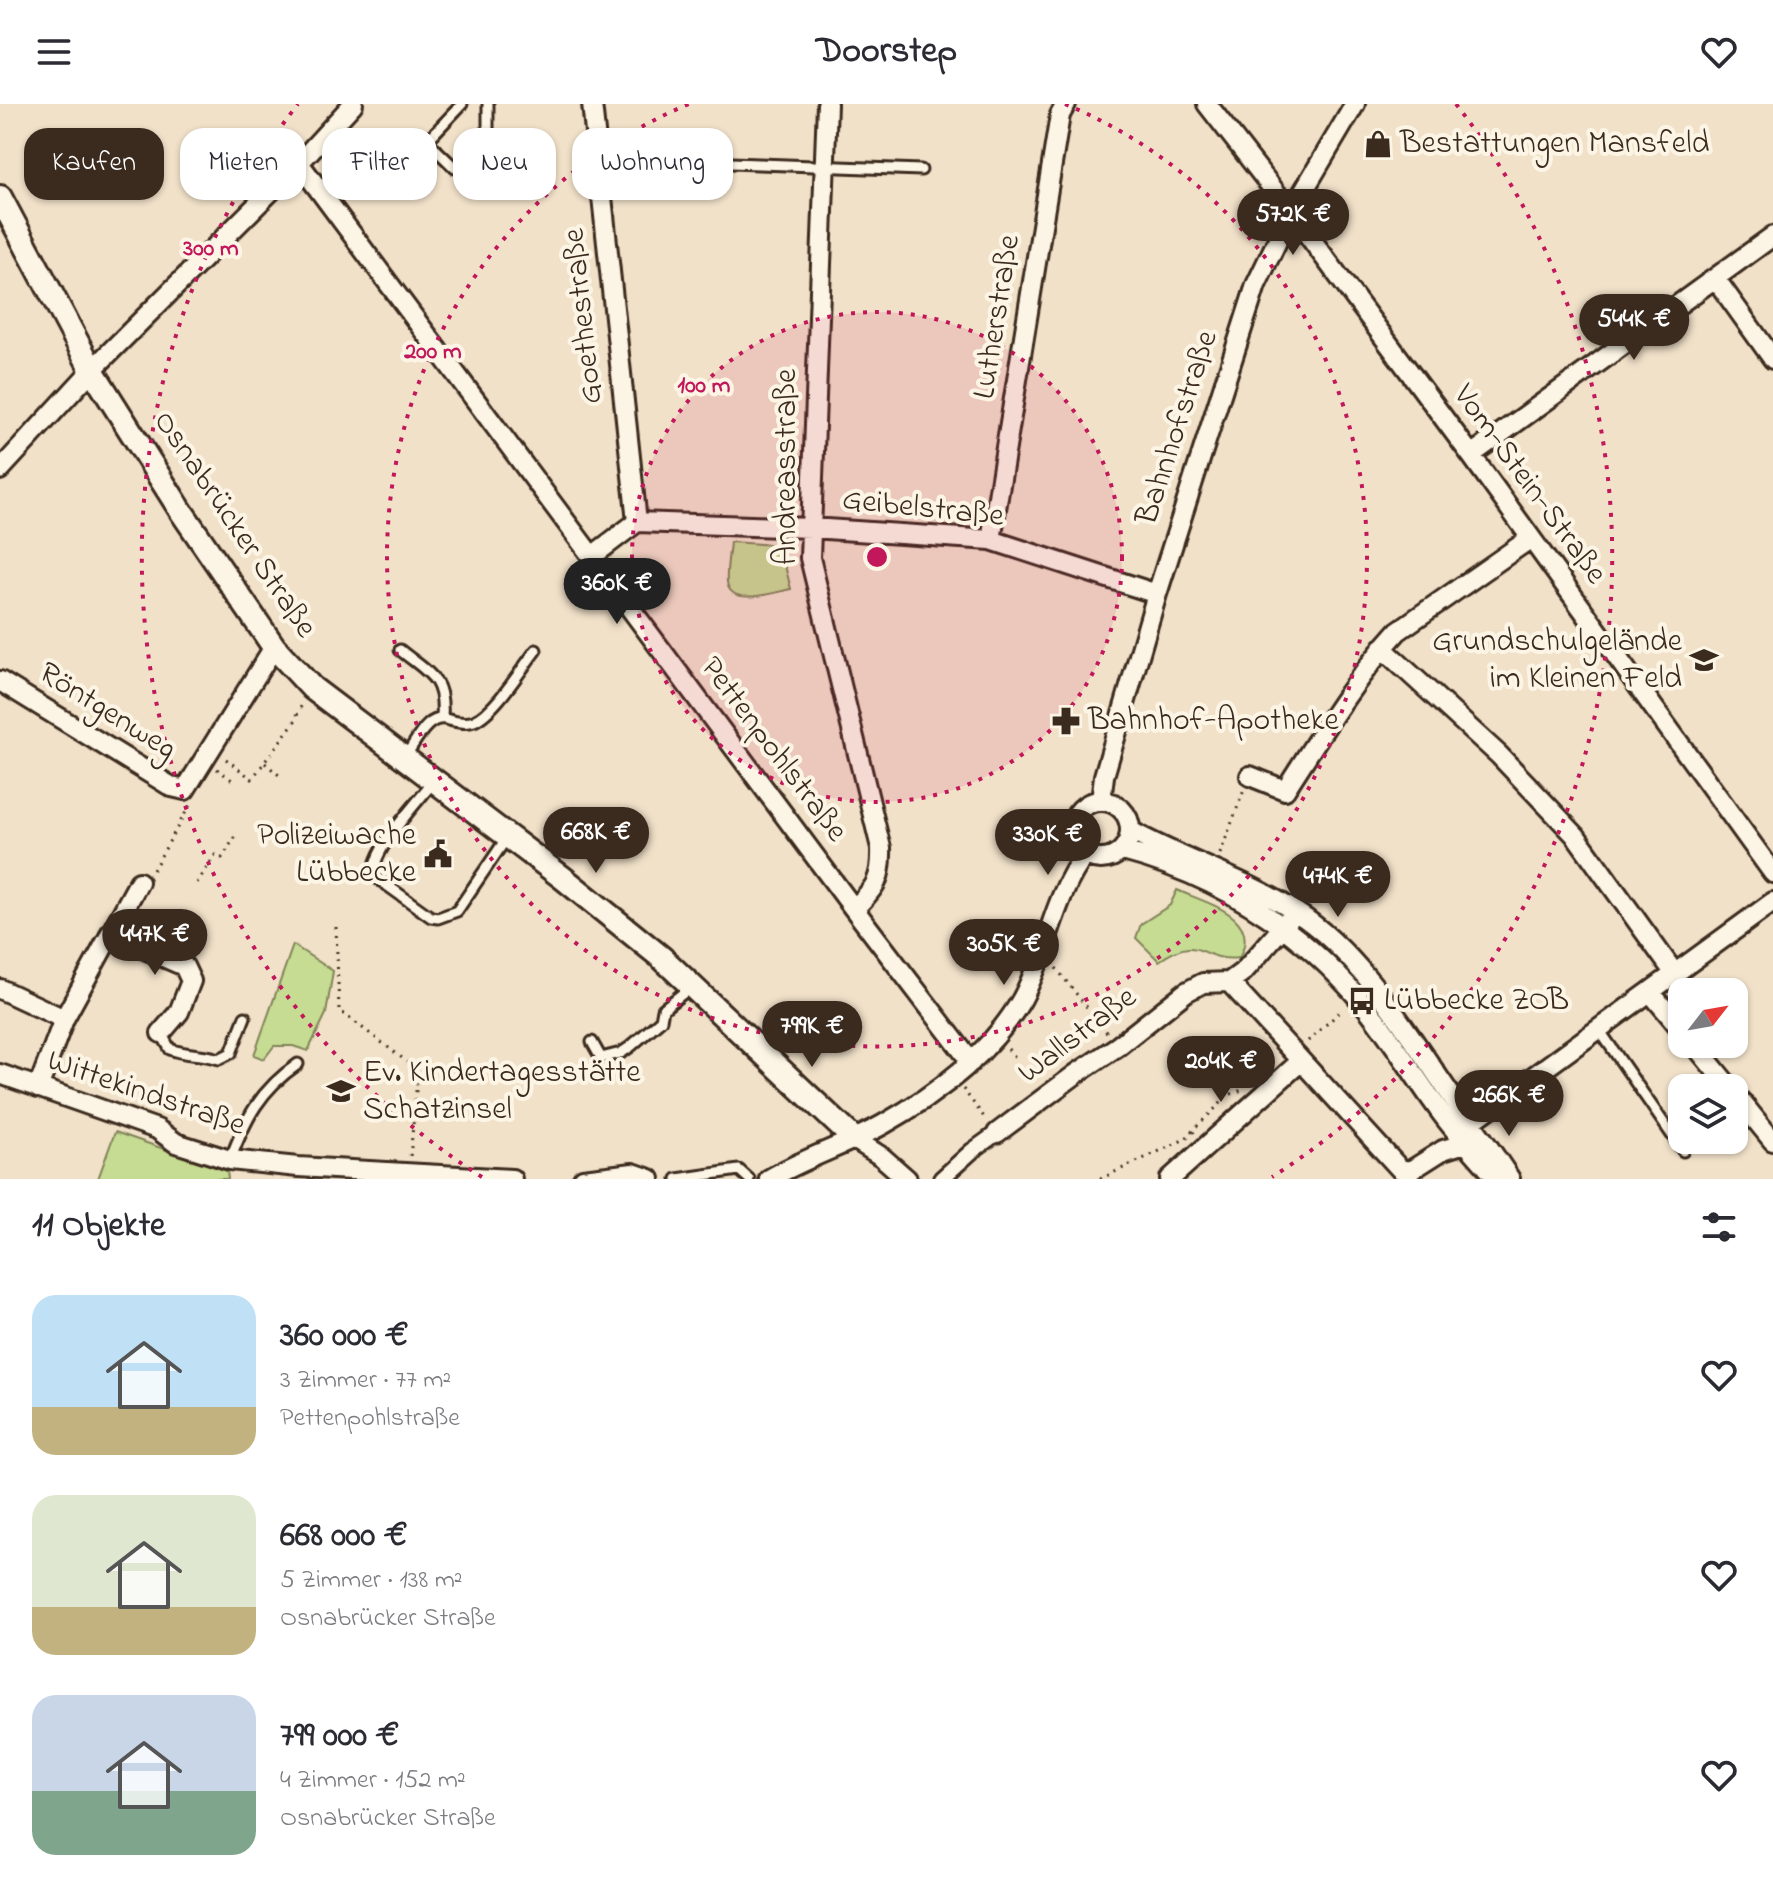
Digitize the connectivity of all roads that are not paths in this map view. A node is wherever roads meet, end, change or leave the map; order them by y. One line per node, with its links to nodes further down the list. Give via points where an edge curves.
1 (353, 104): 9 (street)
2 (462, 104): 3 (lane, via 427,141 455,168 488,134)
3 (488, 104)
4 (592, 104): 23 (street, Goethestraße)
5 (827, 104): 11 (street, Andreasstraße)
6 (1066, 104): 26 (street, Lutherstraße, via 1060,115)
7 (1207, 104): 16 (street)
8 (1355, 104): 16 (street, Bahnhofstraße)
9 (306, 155)
10 (733, 163): 11 (lane)
11 (825, 166): 12 (lane); 24 (street, Andreasstraße)
12 (921, 170)
13 (306, 172): 27 (street, Pettenpohlstraße)
14 (0, 197): 20 (street, Osnabrücker Straße)
15 (262, 200): 20 (street)
16 (1291, 212): 21 (street, Vom-Stein-Straße); 28 (street, Bahnhofstraße, via 1256,285)
17 (1773, 236): 18 (street)
18 (1715, 278): 19 (street); 21 (street)
19 (1773, 359)
20 (92, 370): 22 (street); 29 (street, Osnabrücker Straße)
21 (1471, 455): 25 (street, Vom-Stein-Straße)
22 (0, 470)
23 (637, 522): 24 (street, Geibelstraße); 27 (street)
24 (811, 528): 26 (street, Geibelstraße); 46 (street, Andreasstraße, via 810,558 881,848 882,872)
25 (1531, 538): 30 (street, via 1398,631); 43 (street, Vom-Stein-Straße)
26 (991, 540): 28 (street, Geibelstraße)
27 (591, 557): 46 (street, Pettenpohlstraße)
28 (1157, 594): 38 (street, Bahnhofstraße)
29 (274, 647): 33 (street, Röntgenweg, via 185,790 172,787); 35 (street, Osnabrücker Straße, via 315,690)
30 (1382, 648): 36 (street, via 1285,790); 50 (street, via 1499,755 1576,836)
31 (400, 650): 34 (lane, via 438,682)
32 (536, 650): 34 (lane, via 472,722)
33 (0, 681)
34 (442, 717): 35 (lane, via 430,721)
35 (404, 759): 37 (street, Osnabrücker Straße)
36 (1250, 776)
37 (434, 781): 40 (street, Osnabrücker Straße); 40 (lane, via 384,845 372,867 374,876 438,918 457,911)
38 (1101, 801): 39 (street, via 1126,813); 42 (street, via 1084,806 1074,820 1073,838)
39 (1131, 831): 41 (street); 47 (street, via 1252,885)
40 (508, 836): 52 (street, Osnabrücker Straße)
41 (1123, 851): 42 (street, via 1109,859); 48 (street, via 1209,882)
42 (1085, 855): 63 (street, via 1072,873 1044,953 1013,1013)
43 (1773, 873)
44 (139, 882): 49 (street)
45 (1773, 902): 50 (street)
46 (854, 909): 63 (street, Pettenpohlstraße)
47 (1298, 913): 48 (street, Wallstraße); 69 (street, via 1356,965)
48 (1283, 925): 51 (street, Wallstraße, via 1259,958); 74 (street, via 1362,1002)
49 (110, 934): 57 (street); 59 (street, via 184,966 191,981 179,1012)
50 (1675, 974): 54 (street)
51 (1229, 982): 61 (street); 71 (street, Wallstraße, via 1203,983 1186,992)
52 (691, 987): 60 (lane, via 621,1053 601,1058); 72 (street, Osnabrücker Straße)
53 (0, 989): 57 (street)
54 (1651, 993): 55 (street); 58 (street)
55 (1668, 1013)
56 (245, 1017): 59 (lane, via 231,1053 219,1059 170,1049)
57 (64, 1019): 67 (street)
58 (1600, 1031): 69 (street); 70 (lane)
59 (161, 1033)
60 (592, 1042)
61 (1297, 1058): 76 (street); 85 (street)
62 (1705, 1058): 66 (street)
63 (971, 1062): 72 (street)
64 (298, 1064): 75 (lane, via 257,1103)
65 (0, 1074): 67 (street, Wittekindstraße)
66 (1719, 1074)
67 (38, 1088): 75 (street, Wittekindstraße)
68 (1748, 1110): 73 (street)
69 (1471, 1122): 87 (street)
70 (1668, 1129)
71 (997, 1133): 84 (street, Wallstraße)
72 (854, 1139): 82 (street); 83 (street)
73 (1773, 1141)
74 (1465, 1143): 76 (street); 86 (street)
75 (230, 1160): 77 (street, Wittekindstraße)
76 (1399, 1174)
77 (512, 1179)
78 (583, 1179): 79 (street, via 633,1173)
79 (650, 1179)
80 (677, 1179): 81 (lane, via 739,1170)
81 (749, 1179)
82 (769, 1179)
83 (907, 1179)
84 (941, 1179)
85 (1170, 1179)
86 (1497, 1179)
87 (1510, 1179)

